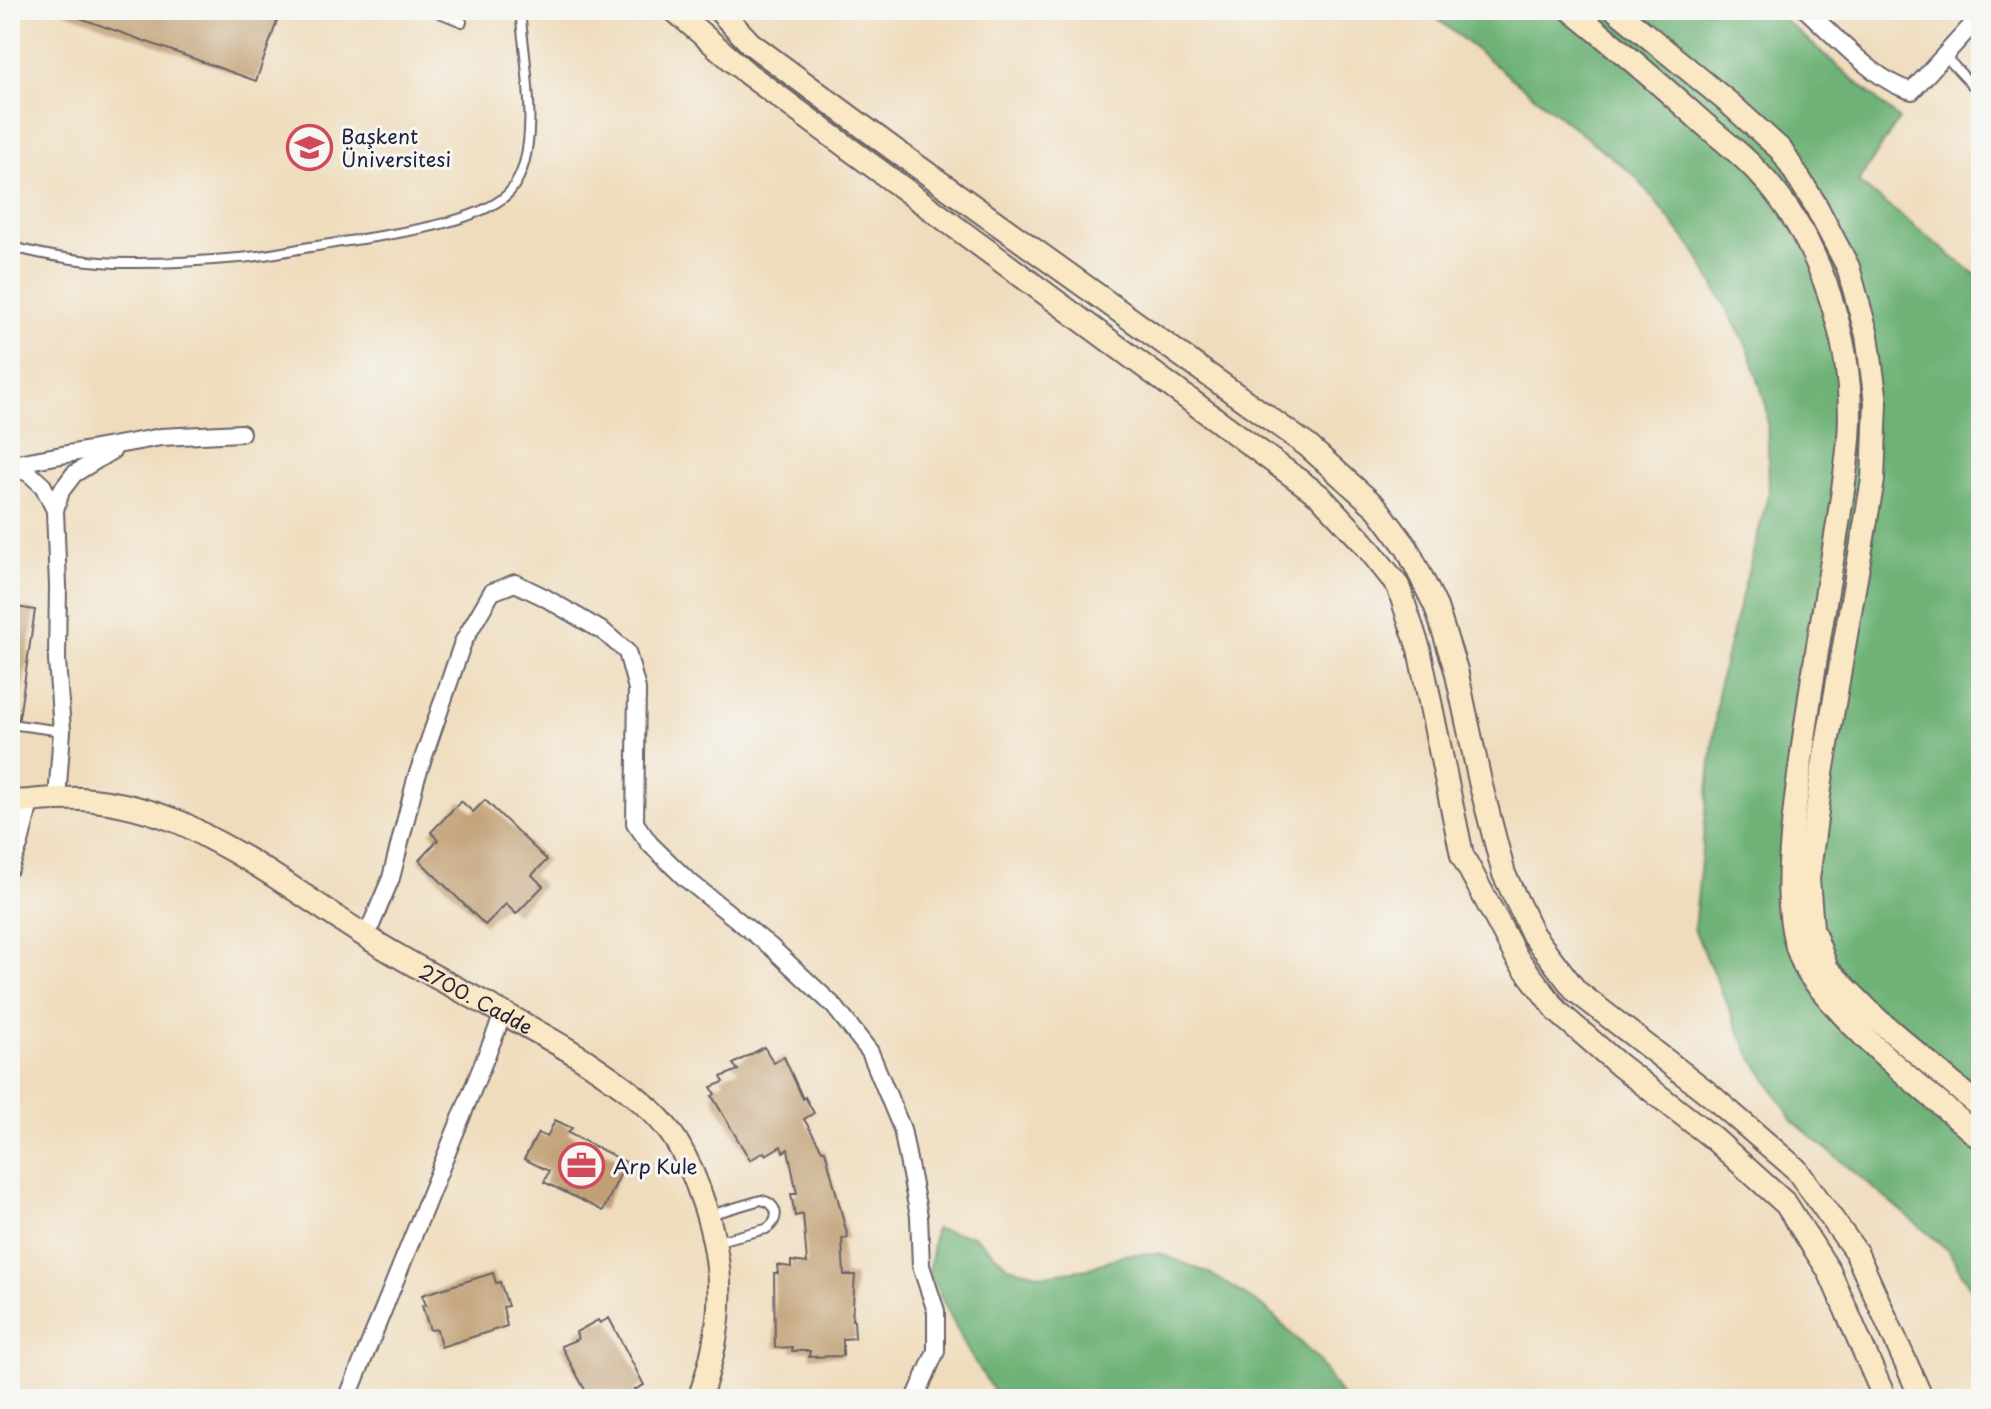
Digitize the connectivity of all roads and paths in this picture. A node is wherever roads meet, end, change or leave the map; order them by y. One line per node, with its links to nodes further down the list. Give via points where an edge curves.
1 (432, 10): 9 (lane)
2 (520, 10): 12 (lane, via 528,144 514,187 484,209 400,232 242,258 133,263 59,257)
3 (674, 10): 31 (street, via 748,74 1320,496 1364,543 1398,586 1419,649 1462,855 1517,958 1558,1012 1786,1204 1829,1271)
4 (719, 10): 32 (street, via 750,43 1308,446 1377,508 1407,548 1436,607 1504,874 1533,935 1576,991 1796,1169 1856,1252)
5 (1571, 10): 25 (street, via 1757,171 1791,214 1822,276 1847,370 1849,436 1793,827 1790,922 1809,974 1853,1027)
6 (1616, 10): 24 (street, via 1781,150 1848,267 1867,335 1876,402 1873,480 1822,773 1808,879 1812,928 1827,969)
7 (1806, 10): 10 (street, via 1875,72 1902,89 1912,91)
8 (1981, 15): 10 (street)
9 (462, 22)
10 (1945, 56): 11 (lane)
11 (1972, 85)
12 (10, 246)
13 (241, 433): 14 (street)
14 (135, 442): 15 (street); 16 (street, via 74,474)
15 (11, 464): 16 (street, via 43,486)
16 (55, 510): 18 (street)
17 (10, 724): 18 (lane)
18 (62, 731): 19 (street)
19 (57, 799): 20 (street, 2700. Cadde); 22 (street, 2700. Cadde, via 127,806 177,821 232,850)
20 (20, 802): 21 (street, via 20,843)
21 (10, 868)
22 (366, 937): 23 (street, 2700. Cadde); 30 (street, via 391,878 416,779 463,642 492,592 515,583 604,632 627,652 637,689 635,823 685,878 834,1006 870,1052 902,1129 919,1216 921,1266 936,1311 936,1351)
23 (504, 1012): 26 (street, 2700. Cadde, via 640,1099 684,1156); 28 (street)
24 (1981, 1108)
25 (1981, 1139)
26 (708, 1215): 27 (street, 2700. Cadde); 27 (lane, via 761,1200 776,1212 766,1229)
27 (714, 1242): 29 (street, 2700. Cadde, via 718,1326)
28 (347, 1399)
29 (699, 1399)
30 (915, 1399)
31 (1885, 1399)
32 (1922, 1399)

